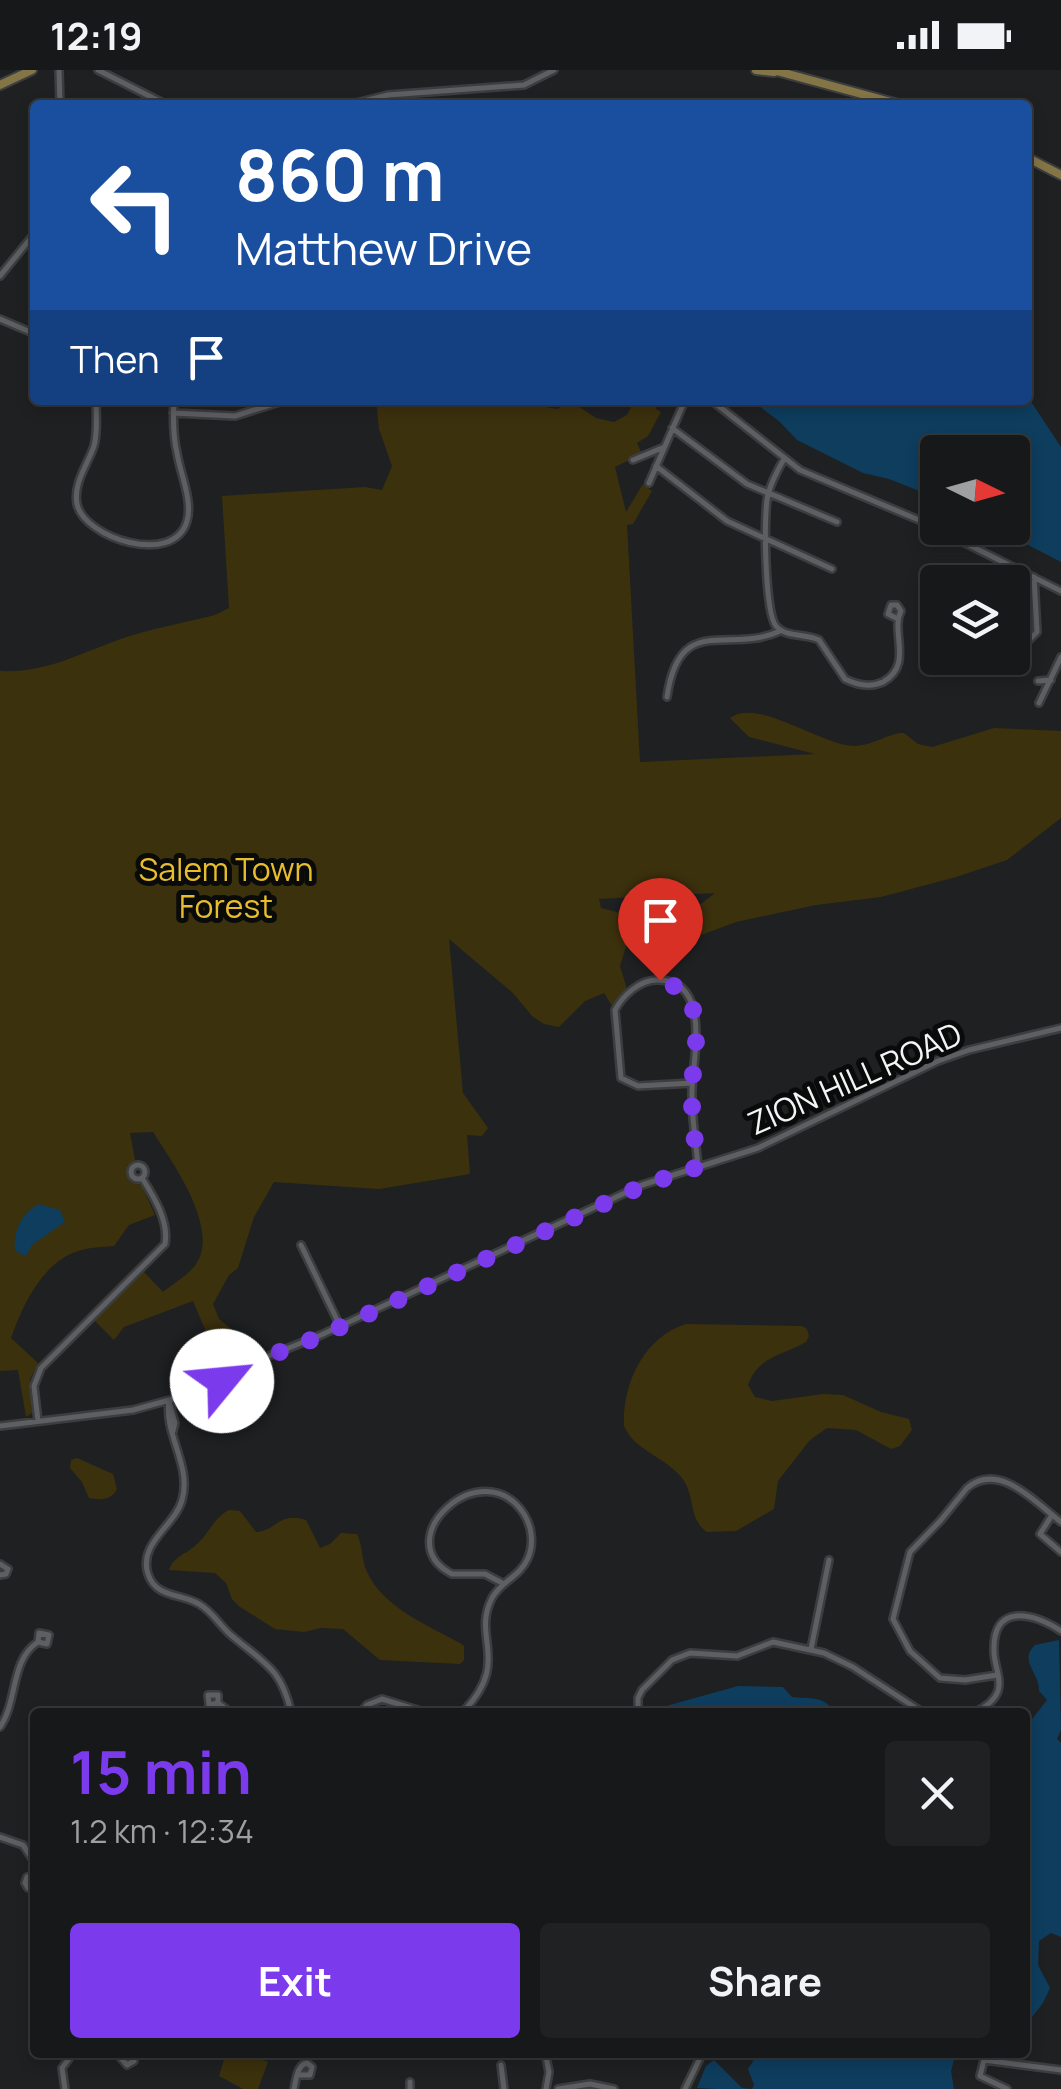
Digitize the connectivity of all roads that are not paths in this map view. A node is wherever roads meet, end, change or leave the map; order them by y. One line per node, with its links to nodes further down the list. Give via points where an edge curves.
1 (32, 70): 7 (main road)
2 (59, 70): 8 (street)
3 (98, 70): 9 (street)
4 (554, 70): 10 (street, via 524,85)
5 (756, 70): 6 (main road)
6 (776, 71): 11 (main road)
7 (0, 85)
8 (60, 100)
9 (157, 100)
10 (370, 100)
11 (883, 100)
12 (1032, 160): 13 (main road)
13 (1061, 175)
14 (30, 239): 15 (street)
15 (0, 276)
16 (0, 319): 17 (street)
17 (30, 332)
18 (96, 405): 23 (street, via 95,440 76,494 80,513 93,526 143,545 170,543 188,517)
19 (174, 405): 23 (street)
20 (270, 405): 23 (street, via 235,416)
21 (682, 405): 24 (street)
22 (716, 405): 27 (street)
23 (174, 413)
24 (672, 428): 25 (street); 30 (street)
25 (664, 446): 26 (street); 28 (street)
26 (633, 460)
27 (784, 460): 30 (street); 34 (street)
28 (656, 466): 29 (street); 32 (street, via 727,522)
29 (649, 483)
30 (768, 494): 31 (street); 32 (street)
31 (837, 522)
32 (767, 540): 33 (street); 38 (street, via 768,603)
33 (832, 568)
34 (1034, 580): 35 (street); 36 (street); 39 (street)
35 (1030, 581)
36 (1061, 591)
37 (896, 618): 38 (street, via 899,662 889,678 872,686 845,678 820,640)
38 (780, 630): 43 (street, via 694,646 674,666)
39 (1030, 640)
40 (1061, 657): 41 (street)
41 (1051, 680): 42 (street); 44 (street)
42 (1038, 681)
43 (668, 698)
44 (1039, 702)
45 (1061, 1028): 47 (street, ZION HILL ROAD, via 938,1061 758,1148)
46 (692, 1083): 46 (street, via 696,1023 689,997 669,982 642,983 615,1010 620,1075 638,1086); 47 (street)
47 (698, 1167): 50 (street, ZION HILL ROAD, via 642,1186)
48 (142, 1178): 52 (street, via 158,1206 165,1244 41,1368 34,1386)
49 (301, 1245): 50 (street)
50 (340, 1326): 51 (street, ZION HILL ROAD)
51 (169, 1402): 52 (street, ZION HILL ROAD); 67 (street, via 184,1496 148,1551 148,1576 161,1592 208,1610 270,1666)
52 (38, 1421): 53 (street, ZION HILL ROAD)
53 (0, 1426)
54 (1052, 1515): 55 (street); 56 (street, via 1040,1534); 64 (street, via 1002,1479 979,1480 908,1556 892,1619 910,1650 945,1680)
55 (1061, 1522)
56 (1061, 1552)
57 (829, 1560): 63 (street)
58 (0, 1564): 59 (street, via 8,1571)
59 (0, 1575)
60 (504, 1584): 60 (street, via 528,1558 526,1518 498,1495 459,1498 433,1527 435,1560 452,1574 485,1574); 70 (street, via 488,1611 486,1681)
61 (1061, 1631): 64 (street, via 1028,1615 1007,1619 995,1639)
62 (38, 1642): 74 (street, via 23,1655)
63 (811, 1649): 71 (street, via 773,1642 737,1656 681,1656 642,1690); 72 (street)
64 (998, 1675): 73 (street, via 996,1696)
65 (218, 1703): 66 (street)
66 (225, 1708)
67 (290, 1708)
68 (365, 1708): 69 (street, via 382,1699)
69 (411, 1708)
70 (466, 1708)
71 (638, 1708)
72 (916, 1708)
73 (980, 1708)
74 (0, 1728)
75 (0, 1837): 76 (street)
76 (30, 1855)
77 (70, 2058): 83 (street, via 62,2068)
78 (547, 2058): 86 (street)
79 (700, 2058): 89 (street)
80 (501, 2064): 85 (street)
81 (1061, 2070): 90 (street, via 987,2059 981,2078)
82 (298, 2074): 84 (street)
83 (65, 2089)
84 (294, 2089)
85 (504, 2089)
86 (546, 2089)
87 (558, 2089): 88 (street)
88 (614, 2089)
89 (685, 2089)
90 (1006, 2089)

